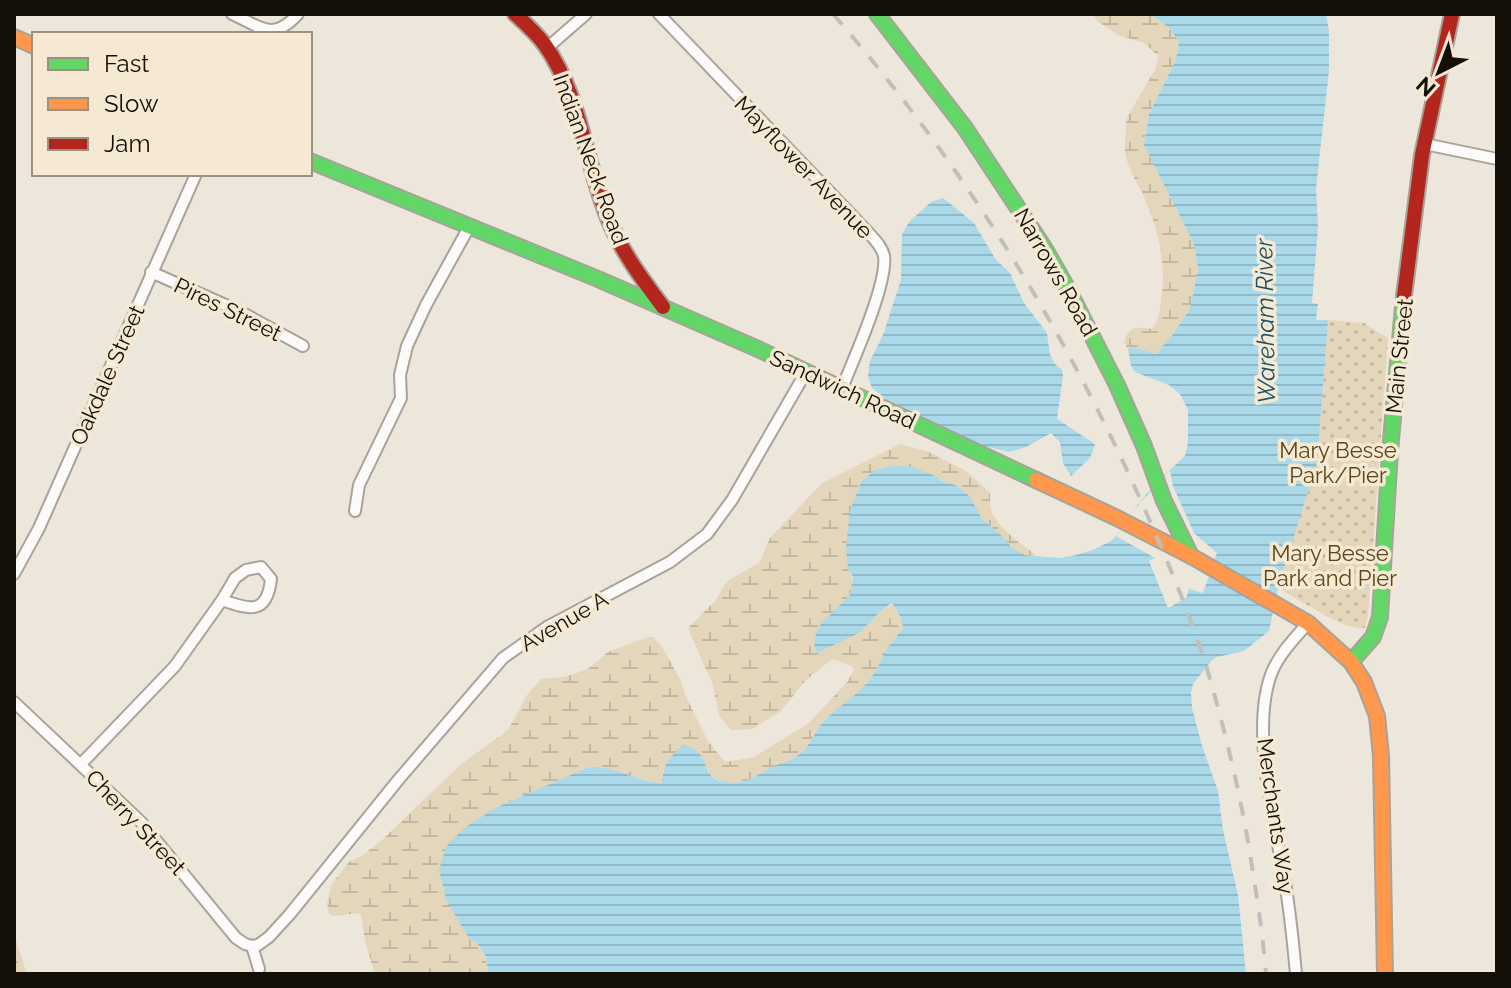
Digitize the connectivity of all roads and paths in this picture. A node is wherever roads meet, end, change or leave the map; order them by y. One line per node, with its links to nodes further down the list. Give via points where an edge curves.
1 (232, 14): 2 (street, via 270,31)
2 (298, 14)
3 (515, 14): 8 (main road, Indian Neck Road)
4 (586, 14): 8 (street)
5 (659, 14): 18 (street, Mayflower Avenue, via 881,250 879,290)
6 (877, 14): 20 (main road, Narrows Road, via 962,122 1057,269 1125,403)
7 (1452, 14): 9 (main road, Main Street)
8 (547, 48): 15 (main road, Indian Neck Road, via 570,95 614,232)
9 (1425, 144): 10 (street); 24 (main road, Main Street, via 1390,446 1380,617 1378,631)
10 (1497, 159)
11 (312, 162): 13 (main road, Sandwich Road)
12 (195, 176): 14 (street, Oakdale Street)
13 (469, 227): 15 (main road, Sandwich Road); 19 (street, via 411,336 400,375 401,398 359,485)
14 (151, 272): 16 (street, Pires Street); 21 (street, Oakdale Street, via 44,519)
15 (663, 308): 17 (main road, Sandwich Road)
16 (303, 346)
17 (806, 372): 18 (main road, Sandwich Road); 27 (street, Avenue A, via 707,534 670,562 547,627 503,658 290,914 269,937)
18 (842, 388): 20 (main road, Sandwich Road)
19 (355, 511)
20 (1191, 556): 23 (main road, Sandwich Road)
21 (14, 574)
22 (222, 600): 22 (street, via 248,609 262,604 271,579 261,567 246,570); 26 (street, via 175,666)
23 (1308, 623): 24 (main road, Sandwich Road); 29 (street, Merchants Way, via 1276,664 1263,718)
24 (1351, 662): 30 (main road, via 1377,716)
25 (14, 702): 26 (street, Cherry Street)
26 (81, 764): 27 (street, Cherry Street, via 152,834 236,938)
27 (252, 946): 28 (street)
28 (259, 969)
29 (1296, 974)
30 (1385, 974)

